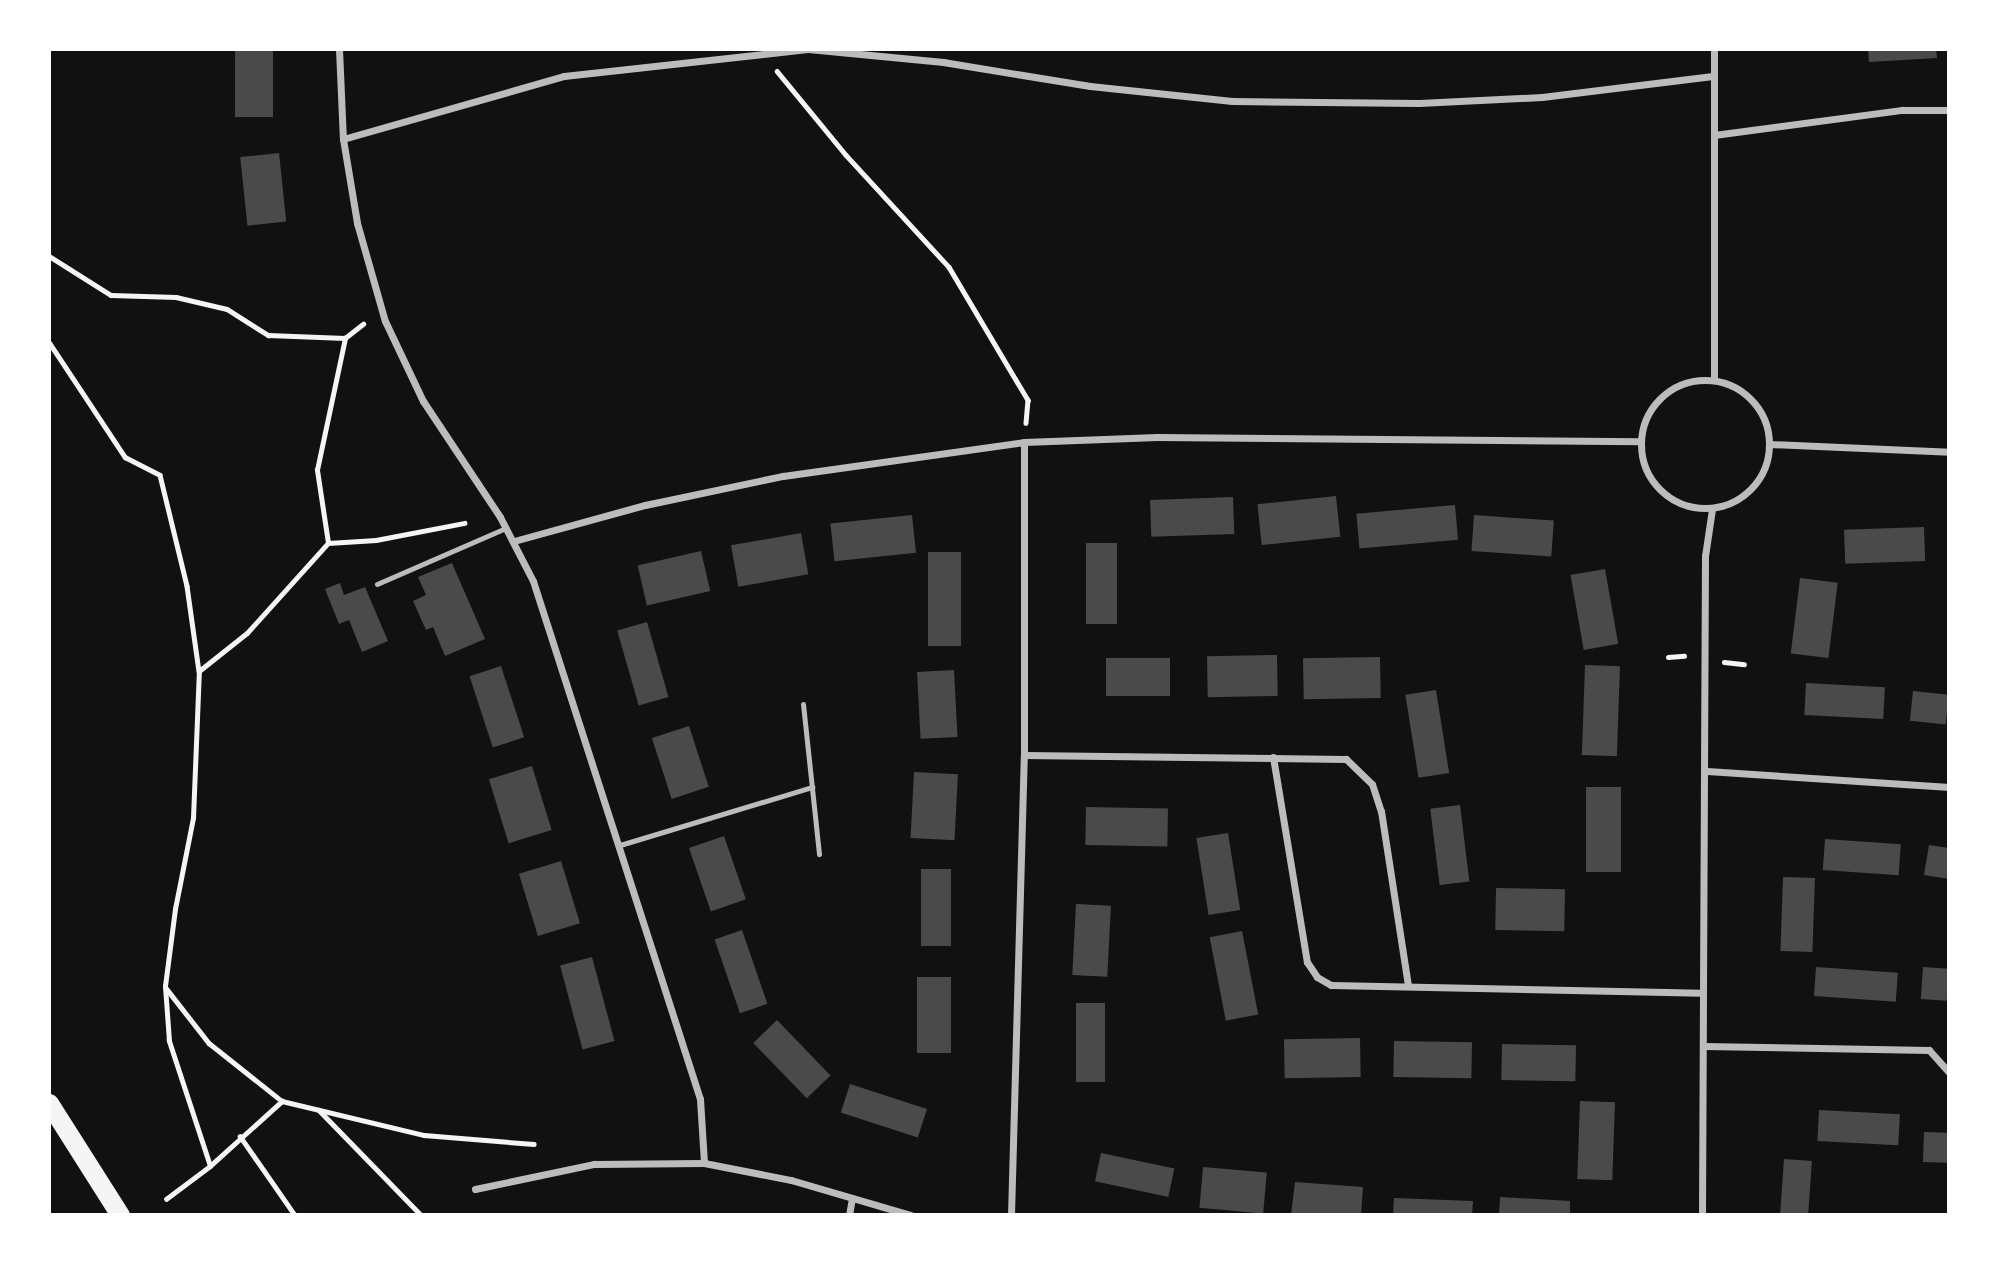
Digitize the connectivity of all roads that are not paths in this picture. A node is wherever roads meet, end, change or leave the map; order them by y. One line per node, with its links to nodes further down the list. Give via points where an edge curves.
1 (339, 49): 7 (street)
2 (808, 49): 4 (street, via 943,62 1090,86 1232,101 1419,103 1542,97); 7 (street, via 564,76)
3 (1714, 49): 4 (street)
4 (1713, 76): 6 (street)
5 (1949, 110): 6 (street, via 1902,110)
6 (1714, 135): 8 (street)
7 (343, 139): 14 (street, via 357,223 385,321 423,401)
8 (1714, 380): 9 (street, via 1681,384 1661,396 1645,419); 11 (street, via 1736,387 1756,405 1767,425)
9 (1640, 441): 10 (street, via 1157,437); 13 (street, via 1649,477 1664,495 1690,507)
10 (1024, 442): 15 (street, via 783,476 645,505); 18 (street)
11 (1769, 444): 12 (street); 13 (street, via 1766,466 1751,489 1733,503)
12 (1949, 452)
13 (1712, 509): 20 (street, via 1705,556)
14 (506, 528): 15 (street); 16 (lane)
15 (514, 541): 23 (street, via 542,607)
16 (377, 584)
17 (803, 704): 21 (lane)
18 (1024, 755): 19 (street); 36 (street)
19 (1273, 757): 25 (street, via 1346,759 1372,784 1381,811); 25 (street, via 1307,962 1317,977 1331,985)
20 (1707, 771): 22 (street); 26 (street)
21 (812, 787): 23 (lane); 24 (lane)
22 (1949, 787)
23 (620, 845): 30 (street, via 701,1099)
24 (819, 854)
25 (1408, 986): 26 (street)
26 (1701, 993): 27 (street)
27 (1703, 1046): 28 (street, via 1929,1050); 37 (street)
28 (1949, 1072)
29 (49, 1103): 33 (highway)
30 (704, 1163): 31 (street, via 594,1164); 32 (street)
31 (475, 1189)
32 (852, 1198): 34 (street); 35 (street)
33 (120, 1215)
34 (849, 1215)
35 (911, 1215)
36 (1010, 1215)
37 (1702, 1215)

